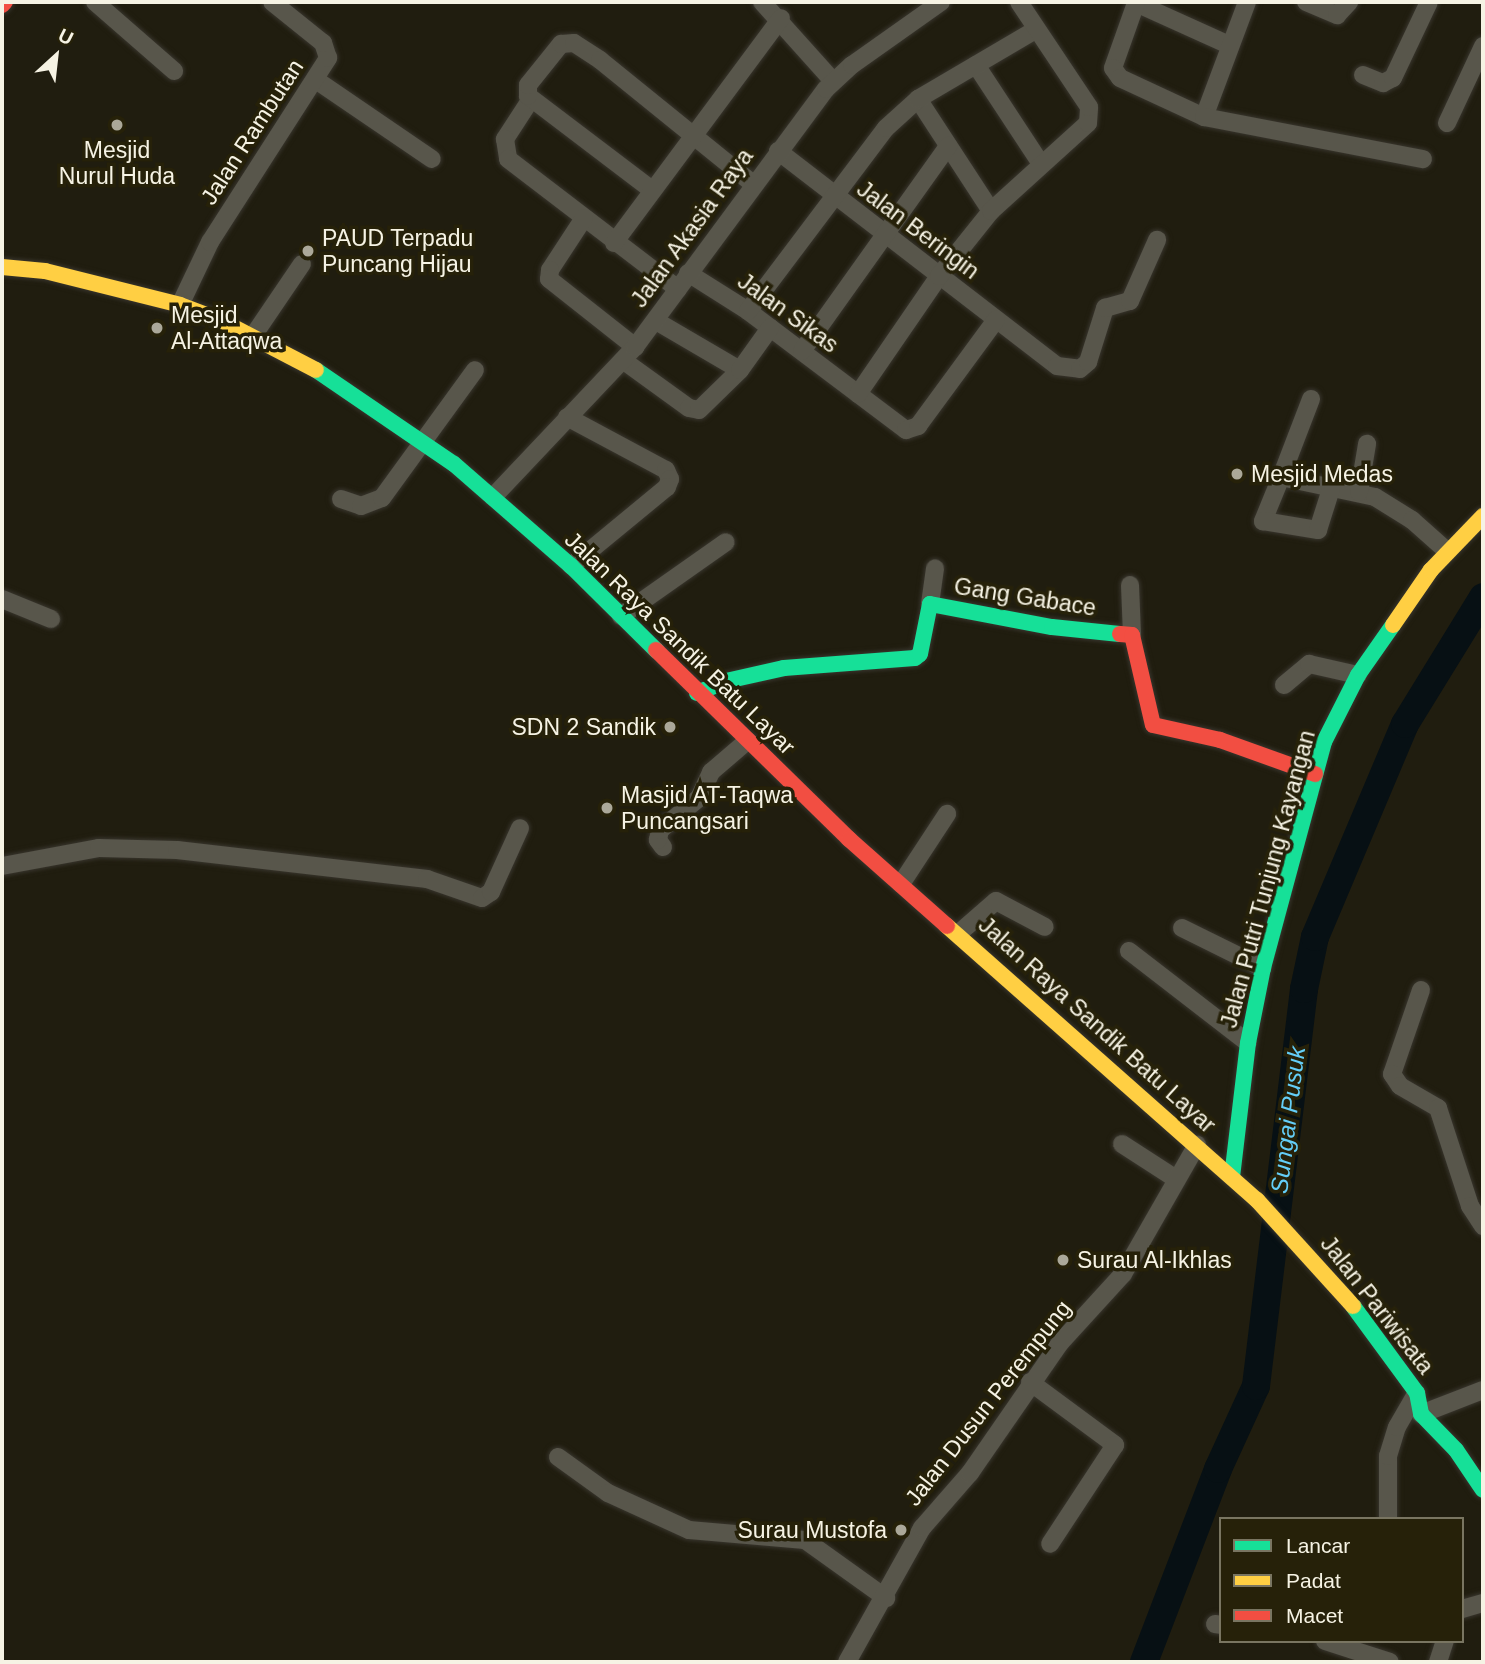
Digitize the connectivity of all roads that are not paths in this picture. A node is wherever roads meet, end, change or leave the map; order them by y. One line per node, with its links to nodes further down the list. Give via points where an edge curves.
1 (95, 2): 16 (street)
2 (762, 2): 11 (street)
3 (941, 2): 19 (street, Jalan Akasia Raya)
4 (1020, 2): 12 (street)
5 (1137, 2): 13 (street); 22 (street, via 1114,71)
6 (1247, 2): 13 (street)
7 (1306, 2): 8 (street, via 1337,15)
8 (1349, 2)
9 (1430, 2): 17 (street, via 1392,79 1381,82)
10 (283, 5): 18 (street, Jalan Rambutan, via 326,48 328,58)
11 (781, 18): 19 (street); 24 (street)
12 (1035, 30): 15 (street); 29 (street, via 1090,114 1085,128)
13 (1229, 46): 22 (street)
14 (1483, 46): 23 (street)
15 (976, 65): 21 (street); 29 (street)
16 (174, 71)
17 (1363, 75)
18 (316, 80): 27 (street); 43 (street, Jalan Rambutan, via 210,242)
19 (833, 81): 26 (street, Jalan Akasia Raya)
20 (531, 99): 24 (street, via 529,83 557,47 569,42 600,60); 31 (street); 34 (street, via 505,139 505,153)
21 (918, 99): 25 (street); 32 (street, via 877,136)
22 (1204, 117): 28 (street)
23 (1447, 123)
24 (692, 134): 30 (street); 31 (street)
25 (948, 146): 33 (street); 35 (street)
26 (778, 151): 30 (street, Jalan Akasia Raya); 32 (street, Jalan Beringin)
27 (432, 159)
28 (1423, 159)
29 (1041, 164): 33 (street)
30 (752, 184): 40 (street, Jalan Akasia Raya)
31 (652, 190): 37 (street)
32 (834, 197): 35 (street, Jalan Beringin); 44 (street)
33 (991, 211): 41 (street)
34 (584, 218): 37 (street); 50 (street, via 550,270 549,279)
35 (886, 236): 41 (street, Jalan Beringin); 49 (street)
36 (1157, 240): 46 (street, Jalan Beringin, via 1130,301 1105,308 1085,366 1057,366)
37 (614, 243): 42 (street)
38 (302, 264): 48 (street)
39 (2, 267): 43 (main road, Jalan Raya Sandik Batu Layar, via 45,271)
40 (688, 273): 42 (street, Jalan Akasia Raya); 44 (street, Jalan Sikas)
41 (939, 276): 46 (street, Jalan Beringin); 53 (street)
42 (678, 289): 45 (street, Jalan Akasia Raya)
43 (180, 305): 48 (main road, Jalan Raya Sandik Batu Layar)
44 (748, 311): 47 (street, Jalan Sikas)
45 (656, 321): 50 (street, Jalan Akasia Raya); 52 (street)
46 (1003, 326): 53 (street, Jalan Sikas, via 913,429 902,429)
47 (770, 328): 49 (street, Jalan Sikas); 52 (street)
48 (253, 336): 56 (main road, Jalan Raya Sandik Batu Layar, via 291,354)
49 (802, 351): 53 (street, Jalan Sikas)
50 (630, 354): 52 (street, via 695,410 705,407); 55 (street, Jalan Akasia Raya)
51 (475, 370): 56 (street)
52 (740, 370)
53 (858, 394)
54 (1311, 399): 58 (street)
55 (567, 418): 61 (street, Jalan Akasia Raya); 66 (street, via 666,470 670,479 667,487)
56 (426, 443): 61 (main road, Jalan Raya Sandik Batu Layar); 62 (street, via 375,504 361,506)
57 (1367, 444): 60 (street)
58 (1281, 477): 59 (street); 59 (street, via 1264,521 1318,530)
59 (1331, 489): 60 (street)
60 (1359, 492): 65 (street, via 1393,506)
61 (494, 497): 66 (main road, Jalan Raya Sandik Batu Layar)
62 (341, 499)
63 (1483, 516): 65 (main road, Jalan Putri Tunjung Kayangan)
64 (726, 542): 71 (street)
65 (1447, 551): 74 (main road, Jalan Putri Tunjung Kayangan)
66 (571, 566): 71 (main road, Jalan Raya Sandik Batu Layar)
67 (935, 568): 70 (street)
68 (1130, 585): 73 (street)
69 (2, 599): 72 (street)
70 (930, 604): 73 (main road, Gang Gabace, via 1052,627); 76 (main road, Gang Gabace, via 918,657 784,668 726,681)
71 (621, 616): 76 (main road, Jalan Raya Sandik Batu Layar)
72 (51, 619)
73 (1132, 635): 78 (main road, via 1153,725 1220,740)
74 (1358, 675): 75 (street, via 1309,664); 78 (main road, Jalan Putri Tunjung Kayangan, via 1334,718)
75 (1284, 685)
76 (697, 694): 77 (main road, Jalan Raya Sandik Batu Layar)
77 (747, 741): 81 (street, via 711,772 699,798 660,830 658,840); 83 (main road, Jalan Raya Sandik Batu Layar)
78 (1315, 774): 88 (main road, Jalan Putri Tunjung Kayangan)
79 (947, 814): 83 (street)
80 (520, 828): 82 (street, via 491,892 482,898 427,879 203,852 99,848)
81 (663, 847)
82 (2, 866)
83 (901, 884): 86 (main road, Jalan Raya Sandik Batu Layar)
84 (1045, 927): 86 (street, via 996,901)
85 (1182, 928): 88 (street)
86 (959, 933): 92 (main road, Jalan Raya Sandik Batu Layar)
87 (1129, 951): 90 (street)
88 (1264, 968): 90 (main road, Jalan Putri Tunjung Kayangan)
89 (1421, 990): 96 (street, via 1392,1074 1400,1086 1438,1108 1470,1206)
90 (1248, 1043): 93 (main road, Jalan Putri Tunjung Kayangan)
91 (1122, 1144): 94 (street)
92 (1197, 1144): 93 (main road, Jalan Raya Sandik Batu Layar); 94 (street, Jalan Dusun Perempung)
93 (1233, 1177): 95 (main road, Jalan Raya Sandik Batu Layar)
94 (1176, 1179): 97 (street, Jalan Dusun Perempung, via 1116,1283)
95 (1251, 1195): 99 (main road, Jalan Pariwisata, via 1366,1321)
96 (1483, 1226)
97 (1030, 1382): 104 (street, via 1115,1445); 105 (street, Jalan Dusun Perempung, via 970,1473 908,1550)
98 (1483, 1390): 100 (street)
99 (1417, 1394): 100 (main road, Jalan Pariwisata); 103 (street, via 1397,1427 1388,1456)
100 (1421, 1414): 102 (main road, via 1456,1450)
101 (558, 1457): 105 (street, via 608,1493 689,1530 805,1540)
102 (1483, 1490)
103 (1388, 1517)
104 (1050, 1544)
105 (886, 1598): 110 (street, Jalan Dusun Perempung)
106 (1483, 1604): 107 (street)
107 (1464, 1609)
108 (1331, 1643): 111 (street)
109 (1444, 1643): 112 (street)
110 (847, 1662)
111 (1390, 1662)
112 (1438, 1662)

